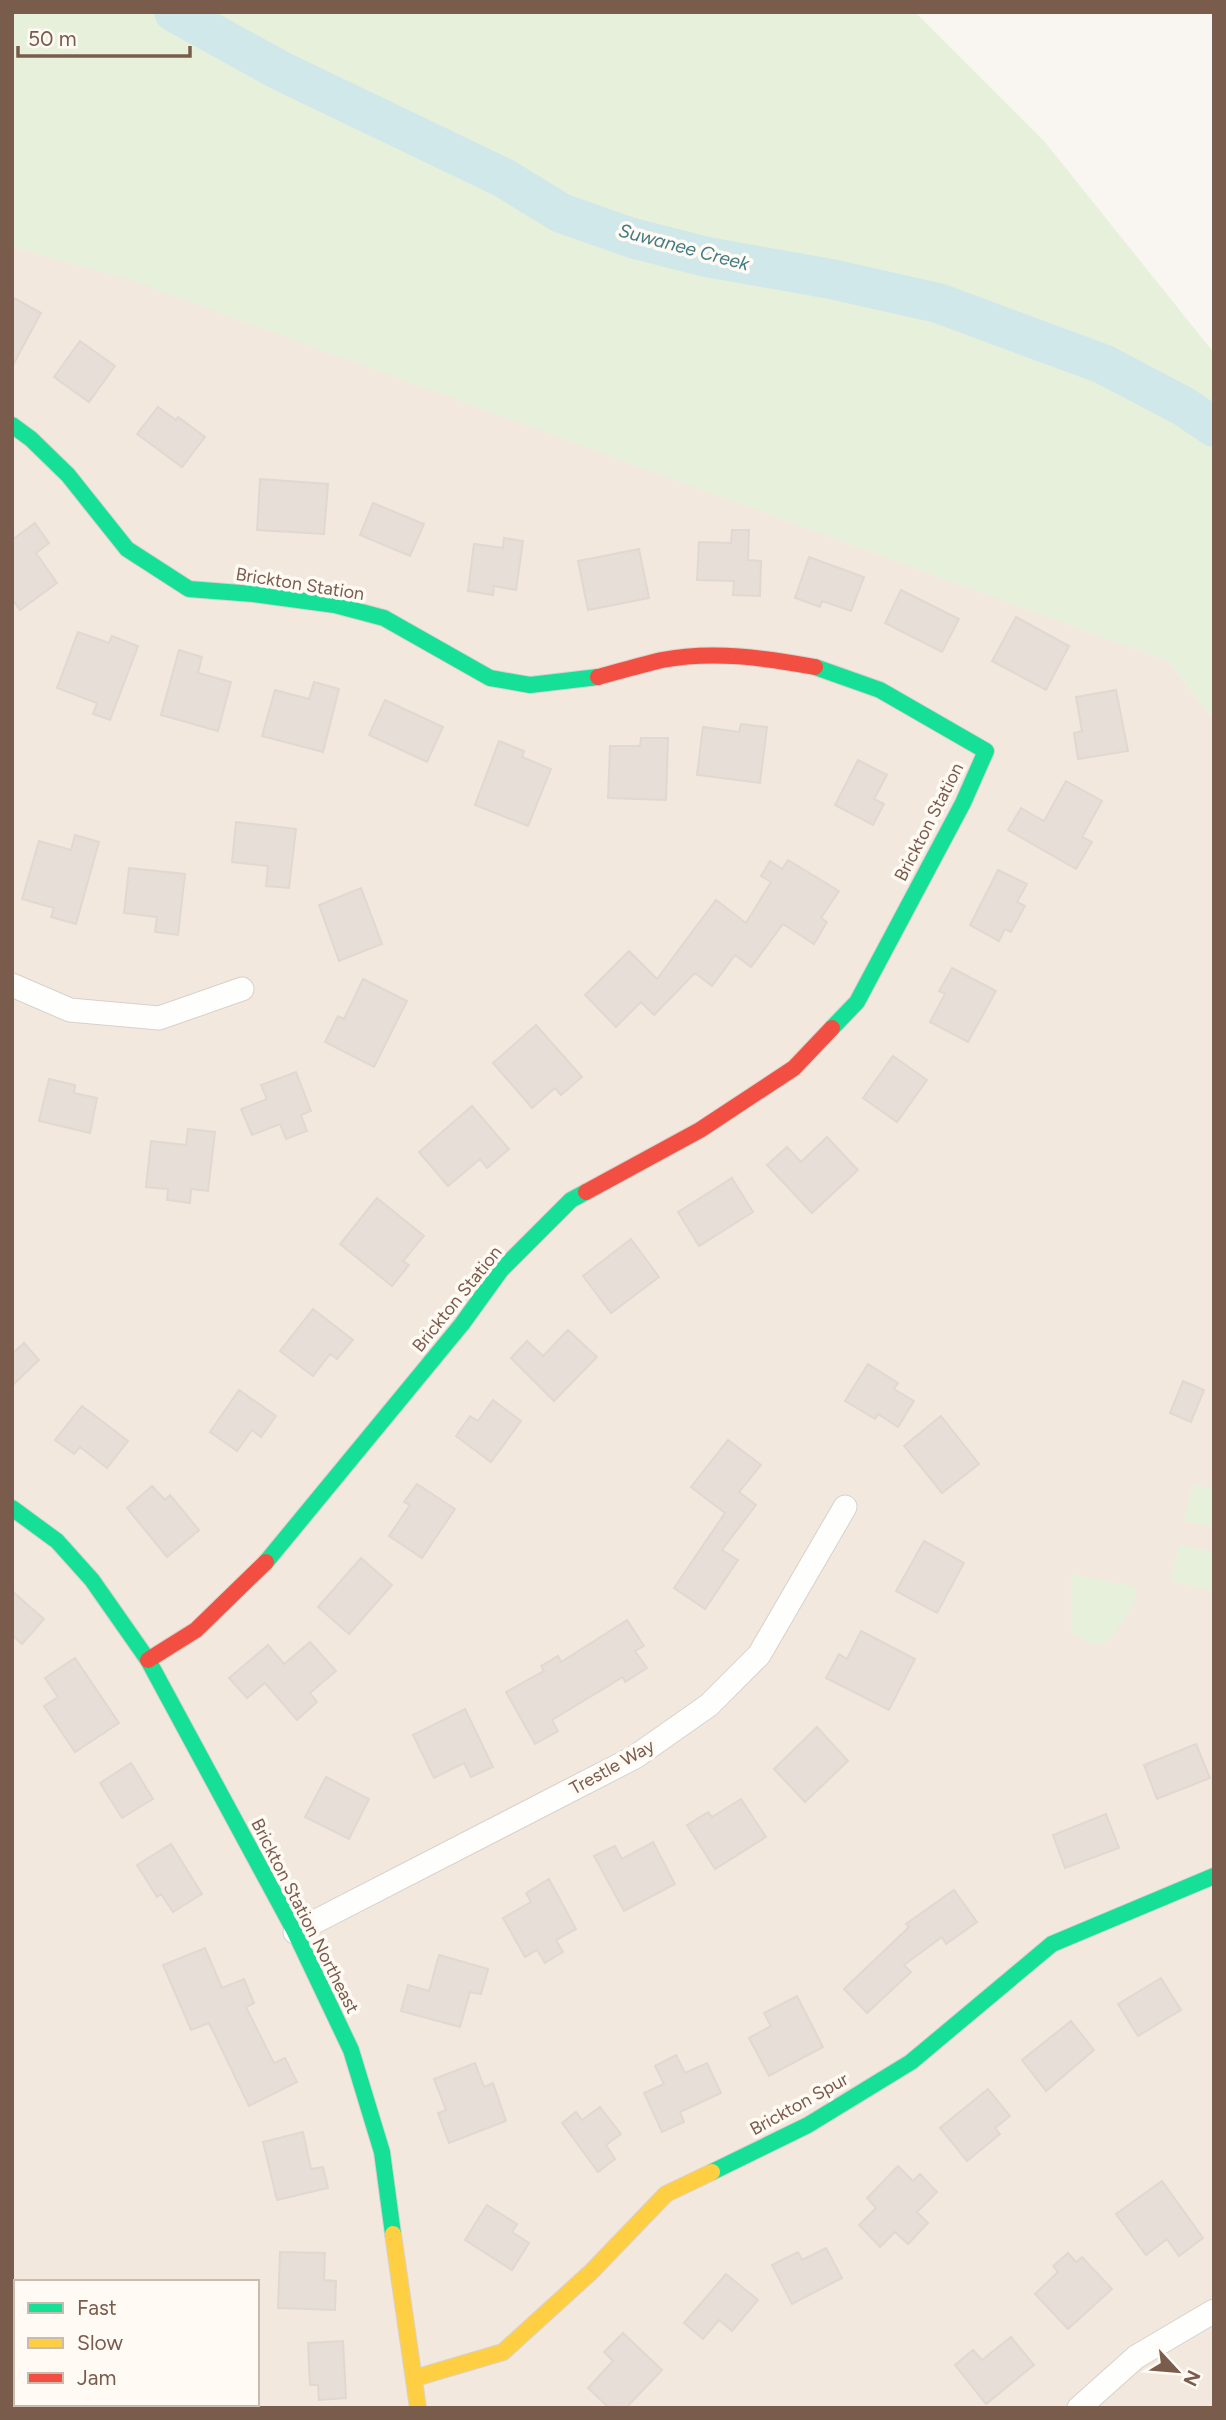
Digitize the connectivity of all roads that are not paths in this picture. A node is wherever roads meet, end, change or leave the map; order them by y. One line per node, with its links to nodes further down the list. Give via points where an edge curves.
1 (12, 425): 6 (street, Brickton Station, via 68,475 127,549 189,589 335,605 384,618 490,678 530,685 714,654 823,669 880,690 986,751 857,1002 793,1068 699,1130 571,1200 501,1270 263,1566 196,1630)
2 (12, 985): 3 (street, via 70,1010 159,1018)
3 (242, 989)
4 (845, 1507): 8 (street, Trestle Way, via 759,1655 709,1705 635,1757)
5 (12, 1508): 6 (street, Brickton Station Northeast, via 57,1541 92,1580)
6 (148, 1660): 8 (street, Brickton Station Northeast)
7 (1214, 1876): 10 (street, Brickton Spur, via 1052,1944 911,2062 808,2124 666,2194 592,2272 503,2352)
8 (295, 1933): 10 (street, Brickton Station Northeast, via 351,2050 382,2152)
9 (1214, 2311): 12 (street, via 1136,2357)
10 (415, 2378): 11 (street, Brickton Station Northeast)
11 (418, 2408)
12 (1079, 2408)

